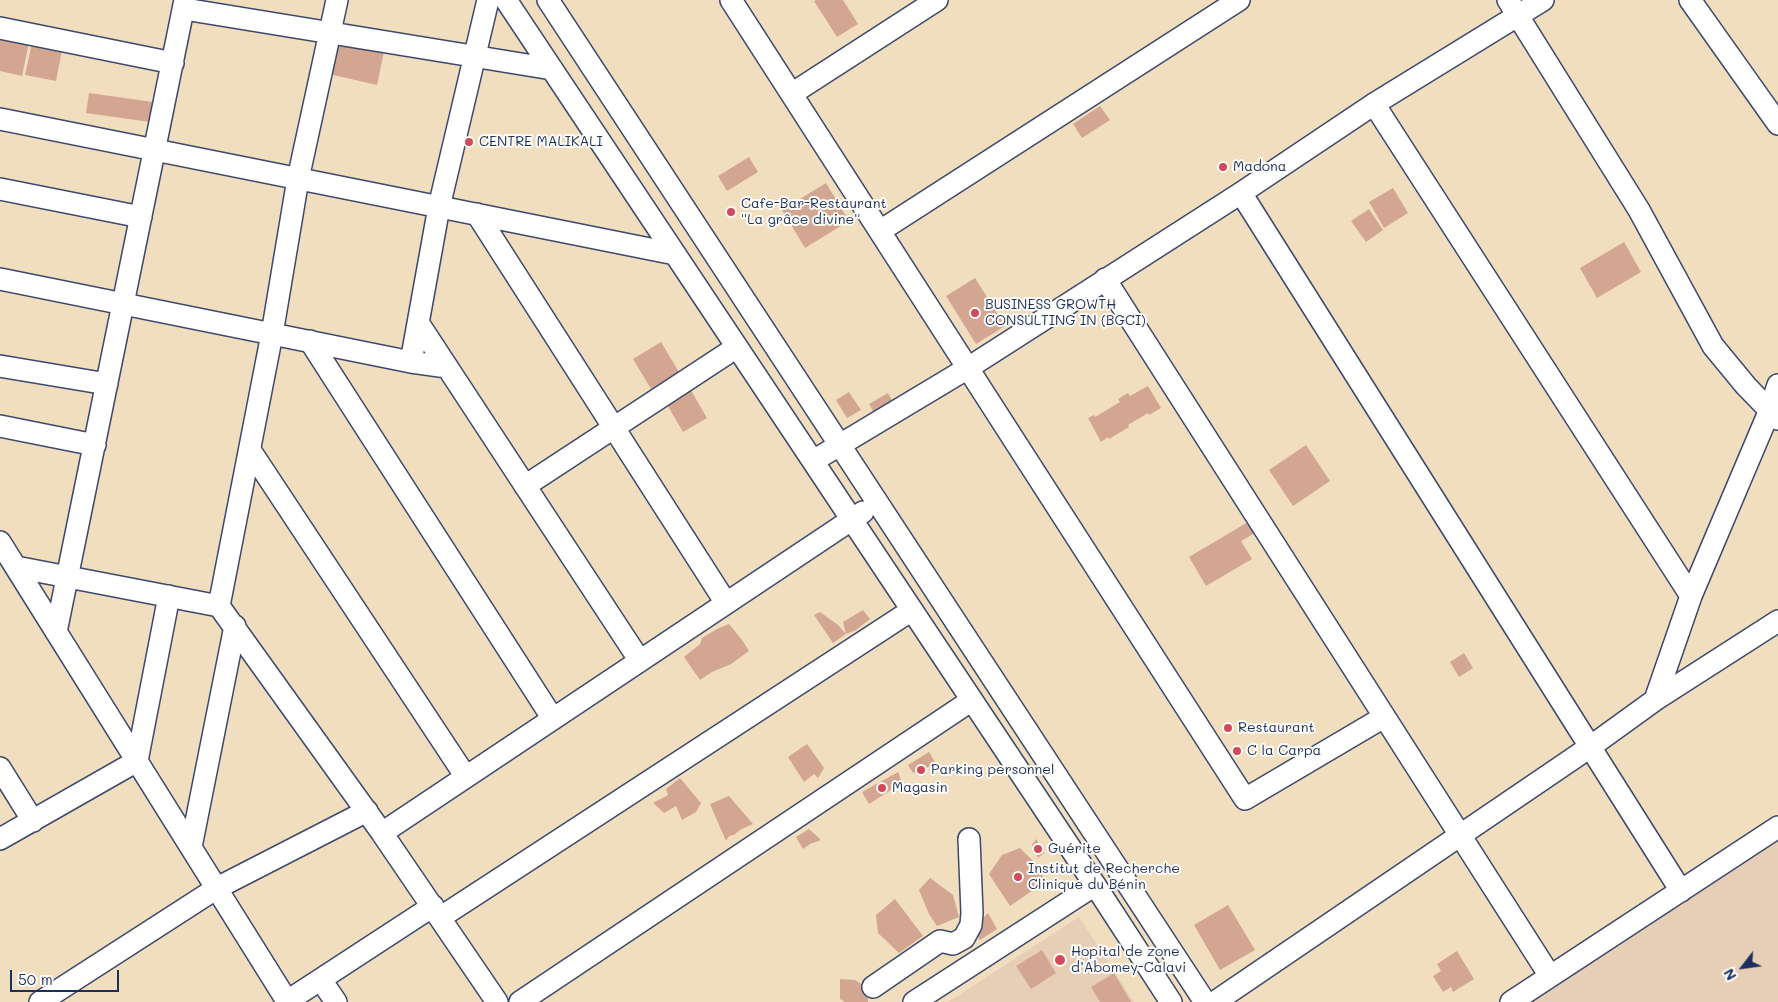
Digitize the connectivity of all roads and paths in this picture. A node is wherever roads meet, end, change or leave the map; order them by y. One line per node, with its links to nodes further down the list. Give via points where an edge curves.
1 (337, 0): 13 (street)
2 (488, 0): 14 (street)
3 (506, 0): 16 (street)
4 (548, 0): 47 (street)
5 (731, 0): 17 (street)
6 (937, 0): 17 (street)
7 (1239, 0): 28 (street)
8 (1543, 0): 11 (street)
9 (1690, 0): 20 (street)
10 (184, 4): 13 (street); 15 (street)
11 (1513, 8): 18 (street); 43 (street, via 1639,210 1713,346)
12 (0, 28): 15 (street)
13 (330, 33): 14 (street); 22 (street)
14 (475, 57): 16 (street); 25 (street)
15 (173, 62): 21 (street)
16 (552, 69): 29 (street)
17 (792, 94): 28 (street)
18 (1374, 104): 24 (street); 57 (street)
19 (0, 120): 21 (street)
20 (1778, 124)
21 (155, 150): 22 (street); 27 (street)
22 (298, 179): 25 (street); 34 (street)
23 (0, 190): 27 (street)
24 (1241, 192): 31 (street); 69 (street)
25 (439, 207): 26 (street); 33 (street)
26 (477, 214): 29 (street); 45 (street)
27 (141, 217): 32 (street)
28 (880, 231): 40 (street)
29 (675, 254): 36 (street)
30 (0, 279): 32 (street)
31 (1105, 280): 40 (street); 67 (street)
32 (124, 304): 34 (street); 41 (street)
33 (419, 324): 37 (street); 39 (street)
34 (272, 334): 35 (street); 48 (street)
35 (310, 341): 37 (street); 68 (street)
36 (737, 347): 45 (street); 49 (street)
37 (411, 362): 39 (street)
38 (0, 366): 41 (street)
39 (447, 367): 50 (street)
40 (968, 368): 47 (street); 67 (street, via 1245,799)
41 (107, 384): 46 (street)
42 (1778, 385): 43 (street)
43 (1774, 415): 57 (street)
44 (0, 426): 46 (street)
45 (613, 428): 50 (street); 58 (street)
46 (95, 444): 55 (street)
47 (840, 445): 49 (street); 51 (street)
48 (250, 450): 59 (street); 72 (street)
49 (813, 461): 52 (street)
50 (525, 486): 64 (street)
51 (877, 502): 52 (street); 95 (street)
52 (852, 519): 58 (street); 60 (street)
53 (0, 542): 54 (street)
54 (16, 567): 55 (street); 63 (street)
55 (68, 576): 56 (street); 63 (street)
56 (169, 596): 59 (street); 70 (street)
57 (1691, 596): 66 (street)
58 (726, 603): 64 (street)
59 (219, 606): 62 (street)
60 (912, 610): 65 (street); 84 (street)
61 (1778, 622): 66 (street)
62 (235, 626): 73 (street); 80 (street)
63 (56, 632): 70 (street)
64 (640, 661): 68 (street)
65 (972, 700): 81 (street); 92 (street)
66 (1654, 700): 69 (street)
67 (1384, 717): 77 (street)
68 (553, 719): 72 (street)
69 (1590, 747): 77 (street); 83 (street)
70 (137, 761): 74 (street); 80 (street)
71 (0, 768): 74 (street)
72 (466, 777): 76 (street)
73 (367, 811): 76 (street); 82 (street)
74 (33, 821): 79 (street)
75 (1778, 827): 83 (street)
76 (382, 832): 84 (street)
77 (1460, 836): 85 (street); 96 (street)
78 (969, 838): 87 (street, via 972,913 964,938 953,944 940,941)
79 (0, 839)
80 (191, 847): 82 (street)
81 (1095, 885): 93 (street); 94 (street)
82 (217, 888): 88 (street); 89 (street)
83 (1681, 891): 85 (street)
84 (437, 912): 86 (street); 91 (street)
85 (1550, 976): 97 (street)
86 (321, 980): 89 (street); 90 (street)
87 (873, 987)
88 (40, 1002)
89 (287, 1002)
90 (336, 1002)
91 (497, 1002)
92 (520, 1002)
93 (914, 1002)
94 (1170, 1002)
95 (1205, 1002)
96 (1215, 1002)
97 (1511, 1002)

